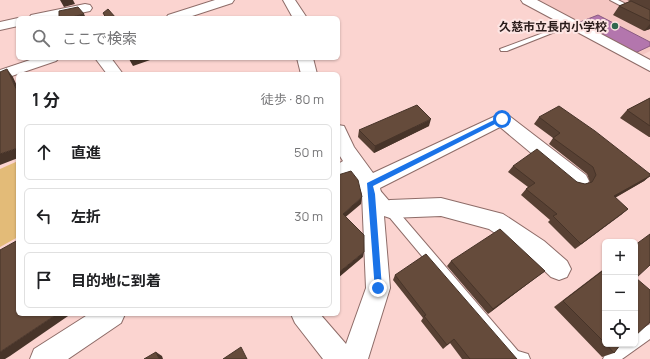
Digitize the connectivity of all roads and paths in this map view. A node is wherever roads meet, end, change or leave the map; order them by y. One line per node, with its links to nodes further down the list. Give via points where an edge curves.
1 (228, 0): 5 (street)
2 (289, 0): 9 (street)
3 (527, 0): 12 (street)
4 (612, 0): 10 (lane)
5 (212, 2): 8 (street)
6 (85, 9): 7 (street)
7 (47, 16)
8 (178, 16)
9 (299, 16)
10 (650, 19)
11 (16, 22): 13 (street)
12 (572, 24): 14 (lane); 18 (street)
13 (0, 26)
14 (504, 49)
15 (45, 60): 21 (street)
16 (105, 60): 19 (street)
17 (305, 60): 20 (street)
18 (648, 63)
19 (114, 72)
20 (308, 72)
21 (0, 75)
22 (340, 136): 23 (street, via 346,150)
23 (346, 169): 25 (street)
24 (579, 181): 25 (street, via 502,119)
25 (369, 184): 26 (lane); 35 (street, via 372,194 378,288)
26 (390, 209): 27 (street, via 441,207 494,221 536,248); 36 (lane, via 514,356)
27 (559, 269)
28 (109, 316): 33 (street)
29 (306, 316): 34 (street)
30 (650, 330): 31 (lane)
31 (638, 339)
32 (627, 347): 37 (lane)
33 (44, 359)
34 (340, 359)
35 (354, 359)
36 (523, 359)
37 (610, 359)

